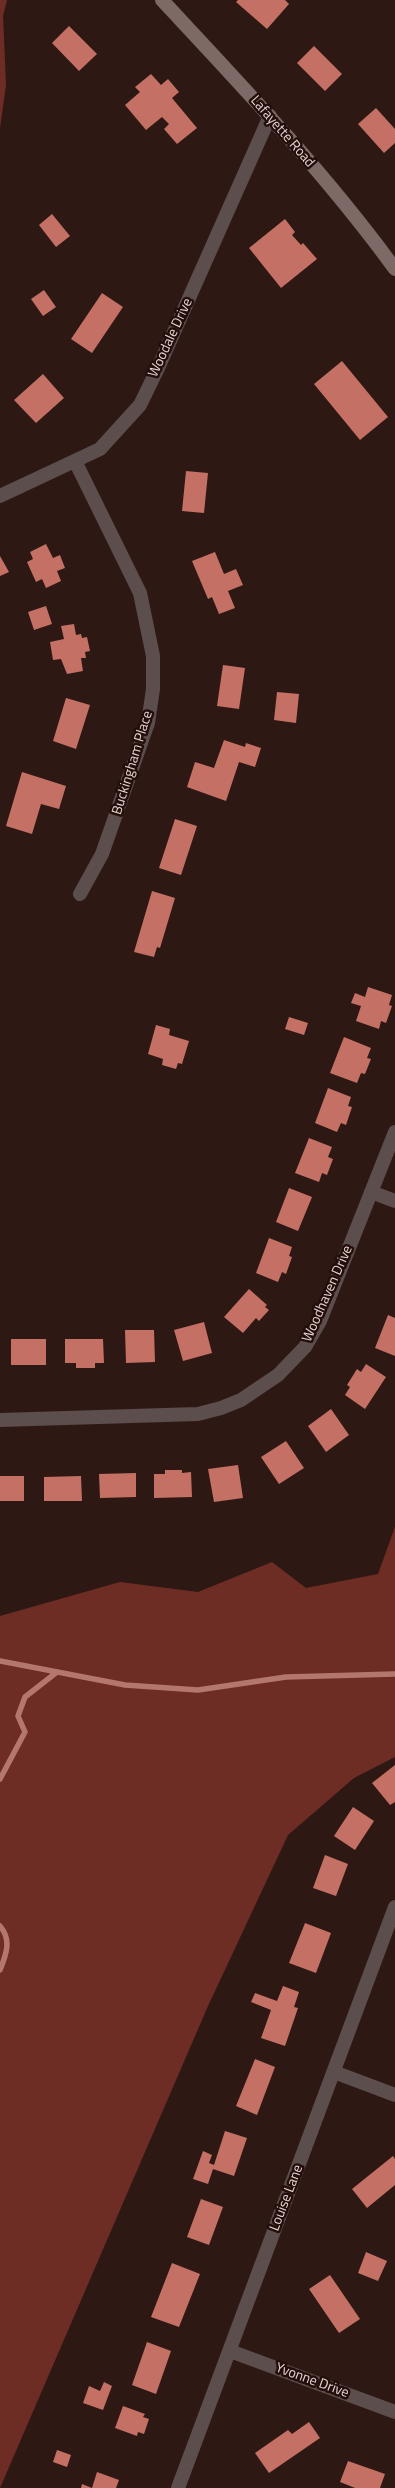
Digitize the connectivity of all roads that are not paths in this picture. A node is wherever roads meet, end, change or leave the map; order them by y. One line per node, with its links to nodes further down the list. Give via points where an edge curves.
1 (162, 0): 2 (main road, Lafayette Road)
2 (270, 116): 3 (main road, Lafayette Road, via 370,234); 4 (street, Woodale Drive, via 140,405 100,449)
3 (395, 269)
4 (75, 461): 5 (street, Woodale Drive); 6 (street, Buckingham Place, via 140,593 153,656 148,723 102,854)
5 (0, 496)
6 (80, 894)
7 (395, 1132): 8 (street, Woodhaven Drive)
8 (371, 1192): 9 (street); 10 (street, Woodhaven Drive, via 320,1321 305,1347 278,1375 247,1396 198,1414)
9 (395, 1201)
10 (0, 1420)
11 (395, 1907): 12 (street, Louise Lane)
12 (334, 2072): 13 (street); 14 (street, Louise Lane)
13 (395, 2095)
14 (230, 2351): 15 (street, Yvonne Drive); 16 (street, Louise Lane)
15 (395, 2412)
16 (178, 2488)

